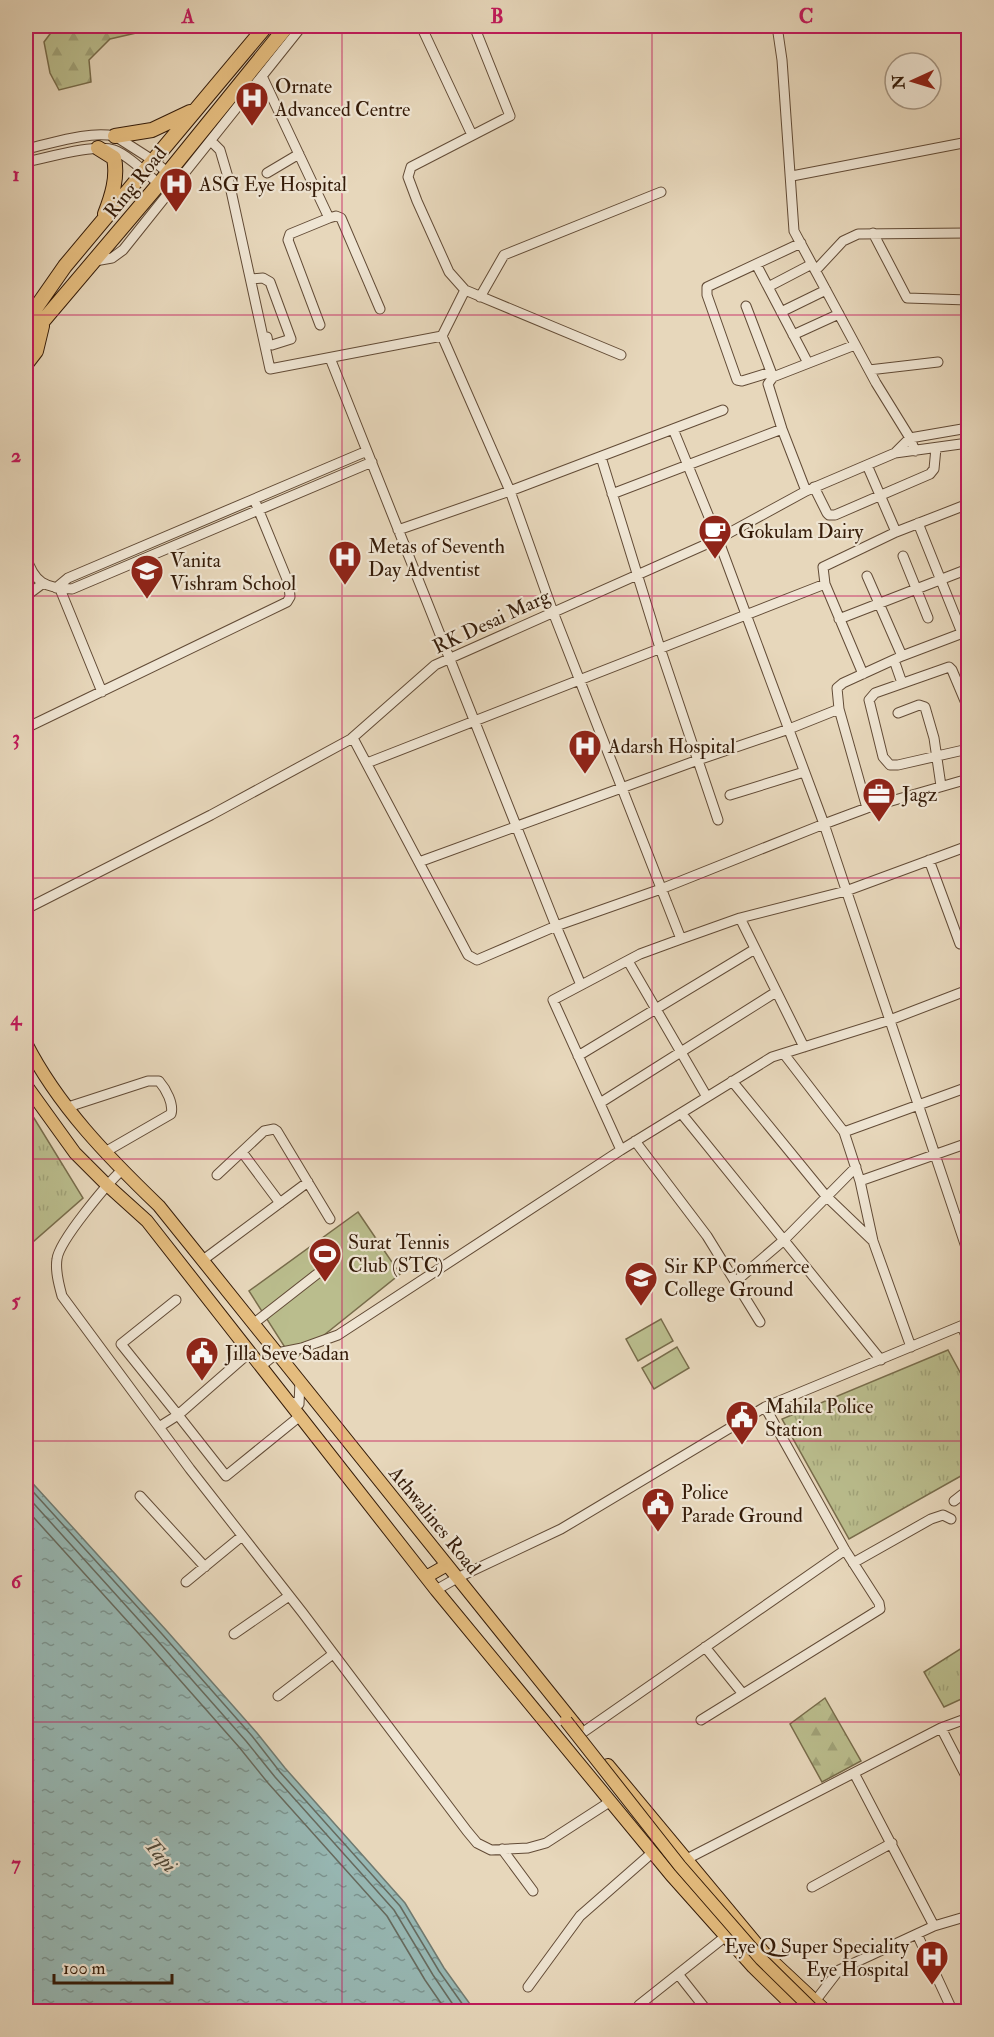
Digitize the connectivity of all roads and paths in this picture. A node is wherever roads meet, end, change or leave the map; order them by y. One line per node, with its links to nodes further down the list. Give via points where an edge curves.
1 (266, 26): 8 (highway, Ring Road)
2 (287, 26): 19 (highway, Ring Road)
3 (302, 26): 7 (street)
4 (421, 26): 9 (street)
5 (474, 26): 9 (street, via 510,116)
6 (777, 26): 21 (street)
7 (262, 76): 11 (street); 15 (street)
8 (193, 111): 10 (highway, via 152,130); 16 (highway, Ring Road)
9 (472, 135): 34 (street, via 416,163 408,177 449,272)
10 (115, 136): 14 (street, via 98,134); 16 (street)
11 (211, 141): 29 (street, via 123,250 112,258); 32 (street, via 220,150)
12 (969, 142): 21 (street)
13 (98, 148): 17 (street); 18 (street, via 120,153); 25 (highway, via 114,158 116,169)
14 (26, 149)
15 (299, 154): 20 (street); 24 (street)
16 (154, 161): 18 (highway, Ring Road); 19 (street)
17 (26, 162)
18 (145, 172): 22 (street); 25 (highway, Ring Road)
19 (168, 173): 22 (highway, Ring Road)
20 (267, 173)
21 (792, 177): 28 (street, via 794,231)
22 (159, 184): 29 (highway, Ring Road)
23 (661, 192): 36 (street, via 504,255)
24 (329, 218): 40 (street, via 341,218); 45 (street, via 290,234 288,240)
25 (102, 221): 39 (highway, Ring Road)
26 (873, 233): 27 (street); 31 (street, via 847,238); 37 (street, via 907,298)
27 (969, 233)
28 (801, 243): 30 (street); 31 (street)
29 (95, 261): 43 (highway, Ring Road)
30 (756, 264): 33 (street); 56 (street, via 709,285 707,295 737,380)
31 (814, 267): 33 (street); 35 (street)
32 (253, 279): 32 (street, via 268,343 290,340 270,282 265,278); 51 (street, via 270,369)
33 (768, 287): 41 (street)
34 (465, 290): 36 (street); 47 (street)
35 (826, 290): 41 (street); 42 (street)
36 (480, 297): 50 (street)
37 (969, 300)
38 (746, 306): 56 (street)
39 (31, 308): 44 (highway, Ring Road)
40 (380, 309)
41 (781, 312): 46 (street)
42 (839, 314): 46 (street); 49 (street)
43 (44, 321): 48 (highway, Ring Road); 54 (highway, via 36,351)
44 (26, 322)
45 (320, 325)
46 (793, 335): 53 (street)
47 (442, 336): 51 (street); 72 (street)
48 (26, 341)
49 (855, 345): 53 (street); 55 (street)
50 (621, 355)
51 (330, 358): 64 (street)
52 (938, 362): 55 (street)
53 (808, 363): 56 (street)
54 (26, 364)
55 (869, 370): 61 (street)
56 (772, 374): 60 (street, via 768,384)
57 (723, 410): 59 (street)
58 (969, 428): 61 (street)
59 (673, 429): 67 (street); 69 (street)
60 (782, 429): 69 (street); 71 (street)
61 (910, 438): 65 (street); 66 (street)
62 (969, 442): 63 (street, RK Desai Marg)
63 (936, 448): 65 (street, RK Desai Marg); 74 (street, via 932,472)
64 (367, 451): 68 (street); 75 (street)
65 (915, 451): 66 (street, RK Desai Marg)
66 (895, 453): 70 (street, RK Desai Marg)
67 (601, 457): 72 (street); 73 (street)
68 (372, 462): 77 (street); 79 (street)
69 (688, 465): 73 (street); 81 (street)
70 (867, 465): 71 (street, RK Desai Marg); 74 (street)
71 (810, 489): 74 (street, via 832,515); 81 (street, RK Desai Marg)
72 (510, 491): 79 (street); 94 (street)
73 (612, 494): 85 (street)
74 (880, 495): 80 (street)
75 (254, 499): 77 (street); 90 (street, via 68,578)
76 (969, 504): 78 (street)
77 (259, 511): 90 (street, via 72,589); 105 (street, via 289,584 287,603)
78 (918, 523): 80 (street); 87 (street)
79 (398, 530): 100 (street)
80 (896, 532): 89 (street, via 829,563 822,572)
81 (718, 539): 85 (street, RK Desai Marg); 95 (street)
82 (26, 556): 88 (street)
83 (903, 556): 91 (street)
84 (969, 569): 87 (street)
85 (638, 575): 94 (street, RK Desai Marg); 99 (street)
86 (867, 576): 93 (street)
87 (941, 580): 91 (street); 98 (street)
88 (42, 584): 90 (street); 92 (street)
89 (825, 584): 95 (street); 97 (street)
90 (58, 588): 105 (street)
91 (916, 589): 93 (street); 96 (street)
92 (26, 596)
93 (879, 603): 97 (street); 101 (street)
94 (553, 612): 100 (street, RK Desai Marg); 103 (street)
95 (746, 615): 99 (street); 111 (street)
96 (928, 618)
97 (840, 619): 102 (street)
98 (965, 632): 101 (street)
99 (660, 648): 103 (street); 115 (street)
100 (449, 658): 109 (street); 112 (street, RK Desai Marg, via 435,665)
101 (898, 658): 102 (street); 104 (street)
102 (863, 674): 107 (street, via 837,688)
103 (579, 680): 109 (street); 120 (street)
104 (903, 683): 106 (street, via 949,667); 114 (street, via 875,693 868,700 883,757 894,766)
105 (102, 692): 110 (street)
106 (969, 708)
107 (839, 709): 111 (street); 122 (street)
108 (898, 713): 114 (street, via 919,705 925,707)
109 (474, 721): 116 (street); 125 (street)
110 (26, 728)
111 (789, 729): 115 (street); 117 (street)
112 (353, 738): 116 (street); 131 (street, RK Desai Marg)
113 (969, 749): 114 (street)
114 (936, 756): 119 (street)
115 (698, 760): 120 (street); 123 (street)
116 (367, 763): 128 (street)
117 (804, 772): 121 (street); 124 (street)
118 (969, 779): 119 (street)
119 (941, 786): 122 (street)
120 (622, 789): 125 (street); 129 (street)
121 (730, 795)
122 (867, 808): 124 (street)
123 (718, 820)
124 (824, 824): 129 (street); 130 (street)
125 (516, 827): 128 (street); 133 (street)
126 (969, 846): 127 (street)
127 (930, 860): 130 (street); 135 (street)
128 (419, 862): 133 (street, via 472,958 482,960)
129 (661, 889): 133 (street); 134 (street)
130 (846, 891): 132 (street); 142 (street)
131 (26, 909)
132 (740, 918): 134 (street); 136 (street)
133 (556, 926): 138 (street)
134 (681, 939): 137 (street)
135 (960, 944)
136 (755, 949): 140 (street); 141 (street)
137 (628, 961): 138 (street); 141 (street)
138 (581, 985): 147 (street, via 553,1000)
139 (969, 990): 142 (street)
140 (777, 992): 144 (street); 145 (street)
141 (656, 1009): 145 (street); 147 (street)
142 (890, 1020): 144 (street); 153 (street)
143 (26, 1043): 154 (main road, Athwalines Road)
144 (804, 1047): 146 (street)
145 (681, 1052): 151 (street); 152 (street)
146 (784, 1054): 148 (street); 156 (street)
147 (578, 1056): 152 (street)
148 (732, 1081): 151 (street); 169 (street)
149 (26, 1085): 168 (main road, Athwalines Road, via 75,1153)
150 (969, 1087): 153 (street)
151 (707, 1097): 155 (street)
152 (600, 1103): 159 (street)
153 (919, 1105): 156 (street); 162 (street)
154 (68, 1107): 160 (main road, Athwalines Road); 160 (street, via 148,1081 162,1085 172,1106 171,1114)
155 (681, 1113): 157 (street); 174 (street)
156 (844, 1132): 163 (street)
157 (635, 1141): 159 (street); 179 (street)
158 (969, 1143): 162 (street)
159 (621, 1150): 187 (street, via 338,1335)
160 (105, 1152): 164 (main road, Athwalines Road)
161 (242, 1152): 165 (street); 167 (street, via 264,1131 273,1129); 170 (street)
162 (935, 1155): 166 (street); 173 (street)
163 (856, 1167): 166 (street); 169 (street)
164 (122, 1170): 168 (street); 177 (main road, Athwalines Road, via 159,1206)
165 (217, 1175)
166 (860, 1181): 175 (street)
167 (308, 1182): 170 (street); 172 (street)
168 (106, 1184): 186 (main road, Athwalines Road, via 147,1221); 195 (street, via 61,1247 58,1280 62,1296)
169 (826, 1196): 174 (street); 175 (street)
170 (280, 1203): 177 (street)
171 (969, 1216): 173 (street)
172 (330, 1219)
173 (957, 1220): 176 (street)
174 (784, 1240): 179 (street); 188 (street)
175 (873, 1242): 185 (street)
176 (969, 1253)
177 (202, 1260): 182 (main road, Athwalines Road)
178 (317, 1274): 182 (street)
179 (735, 1282): 181 (street)
180 (176, 1300): 193 (street, via 121,1344)
181 (760, 1322)
182 (253, 1324): 187 (main road, Athwalines Road)
183 (965, 1325): 184 (street); 185 (street)
184 (969, 1341)
185 (911, 1347): 188 (street)
186 (250, 1352): 189 (main road, Athwalines Road); 193 (street)
187 (277, 1353): 189 (street); 190 (main road, Athwalines Road)
188 (881, 1360): 192 (street)
189 (261, 1366): 191 (main road, Athwalines Road)
190 (300, 1382): 191 (street, via 300,1404); 203 (main road, Athwalines Road)
191 (288, 1401): 194 (main road, Athwalines Road)
192 (765, 1407): 201 (street); 206 (street, via 561,1529)
193 (178, 1415): 194 (street, via 226,1476); 195 (street)
194 (300, 1416): 205 (main road, Athwalines Road)
195 (159, 1427): 200 (street)
196 (969, 1490): 198 (street)
197 (140, 1496): 204 (street)
198 (954, 1501)
199 (951, 1519): 202 (street, via 943,1515 931,1518)
200 (242, 1536): 204 (street); 209 (street)
201 (845, 1550): 202 (street); 211 (street)
202 (853, 1563): 214 (street, via 879,1603 879,1611)
203 (447, 1565): 205 (main road); 206 (main road, Athwalines Road)
204 (205, 1566): 207 (street)
205 (426, 1577): 208 (main road, Athwalines Road)
206 (457, 1578): 208 (street); 213 (main road, Athwalines Road)
207 (186, 1582)
208 (436, 1590): 222 (main road, Athwalines Road)
209 (289, 1596): 210 (street); 212 (street)
210 (234, 1634)
211 (705, 1647): 214 (street); 219 (street)
212 (333, 1654): 215 (street); 224 (street, via 477,1843)
213 (547, 1692): 219 (main road, Athwalines Road); 237 (main road, bridge, via 680,1866 761,1959)
214 (743, 1694): 217 (street)
215 (278, 1695)
216 (969, 1718): 218 (street)
217 (701, 1720)
218 (941, 1728): 220 (street); 221 (street)
219 (582, 1733): 226 (main road, Athwalines Road)
220 (854, 1773): 223 (street); 226 (street)
221 (969, 1780)
222 (610, 1801): 224 (street, via 546,1843); 225 (main road, Athwalines Road)
223 (892, 1843): 228 (street); 231 (street)
224 (502, 1850): 229 (street)
225 (653, 1852): 227 (main road, Athwalines Road); 235 (street, via 580,1916)
226 (685, 1860): 227 (street); 237 (main road, Athwalines Road)
227 (666, 1869): 233 (main road, Athwalines Road)
228 (812, 1887)
229 (532, 1891)
230 (969, 1916): 231 (street)
231 (934, 1926): 232 (street)
232 (917, 1934): 237 (street, via 839,1970); 241 (street)
233 (726, 1936): 234 (street); 239 (main road, Athwalines Road)
234 (678, 1974): 236 (street); 238 (street)
235 (528, 1987)
236 (639, 2005)
237 (815, 2006): 240 (main road, Athwalines Road)
238 (708, 2012)
239 (799, 2012)
240 (826, 2012)
241 (953, 2012)

